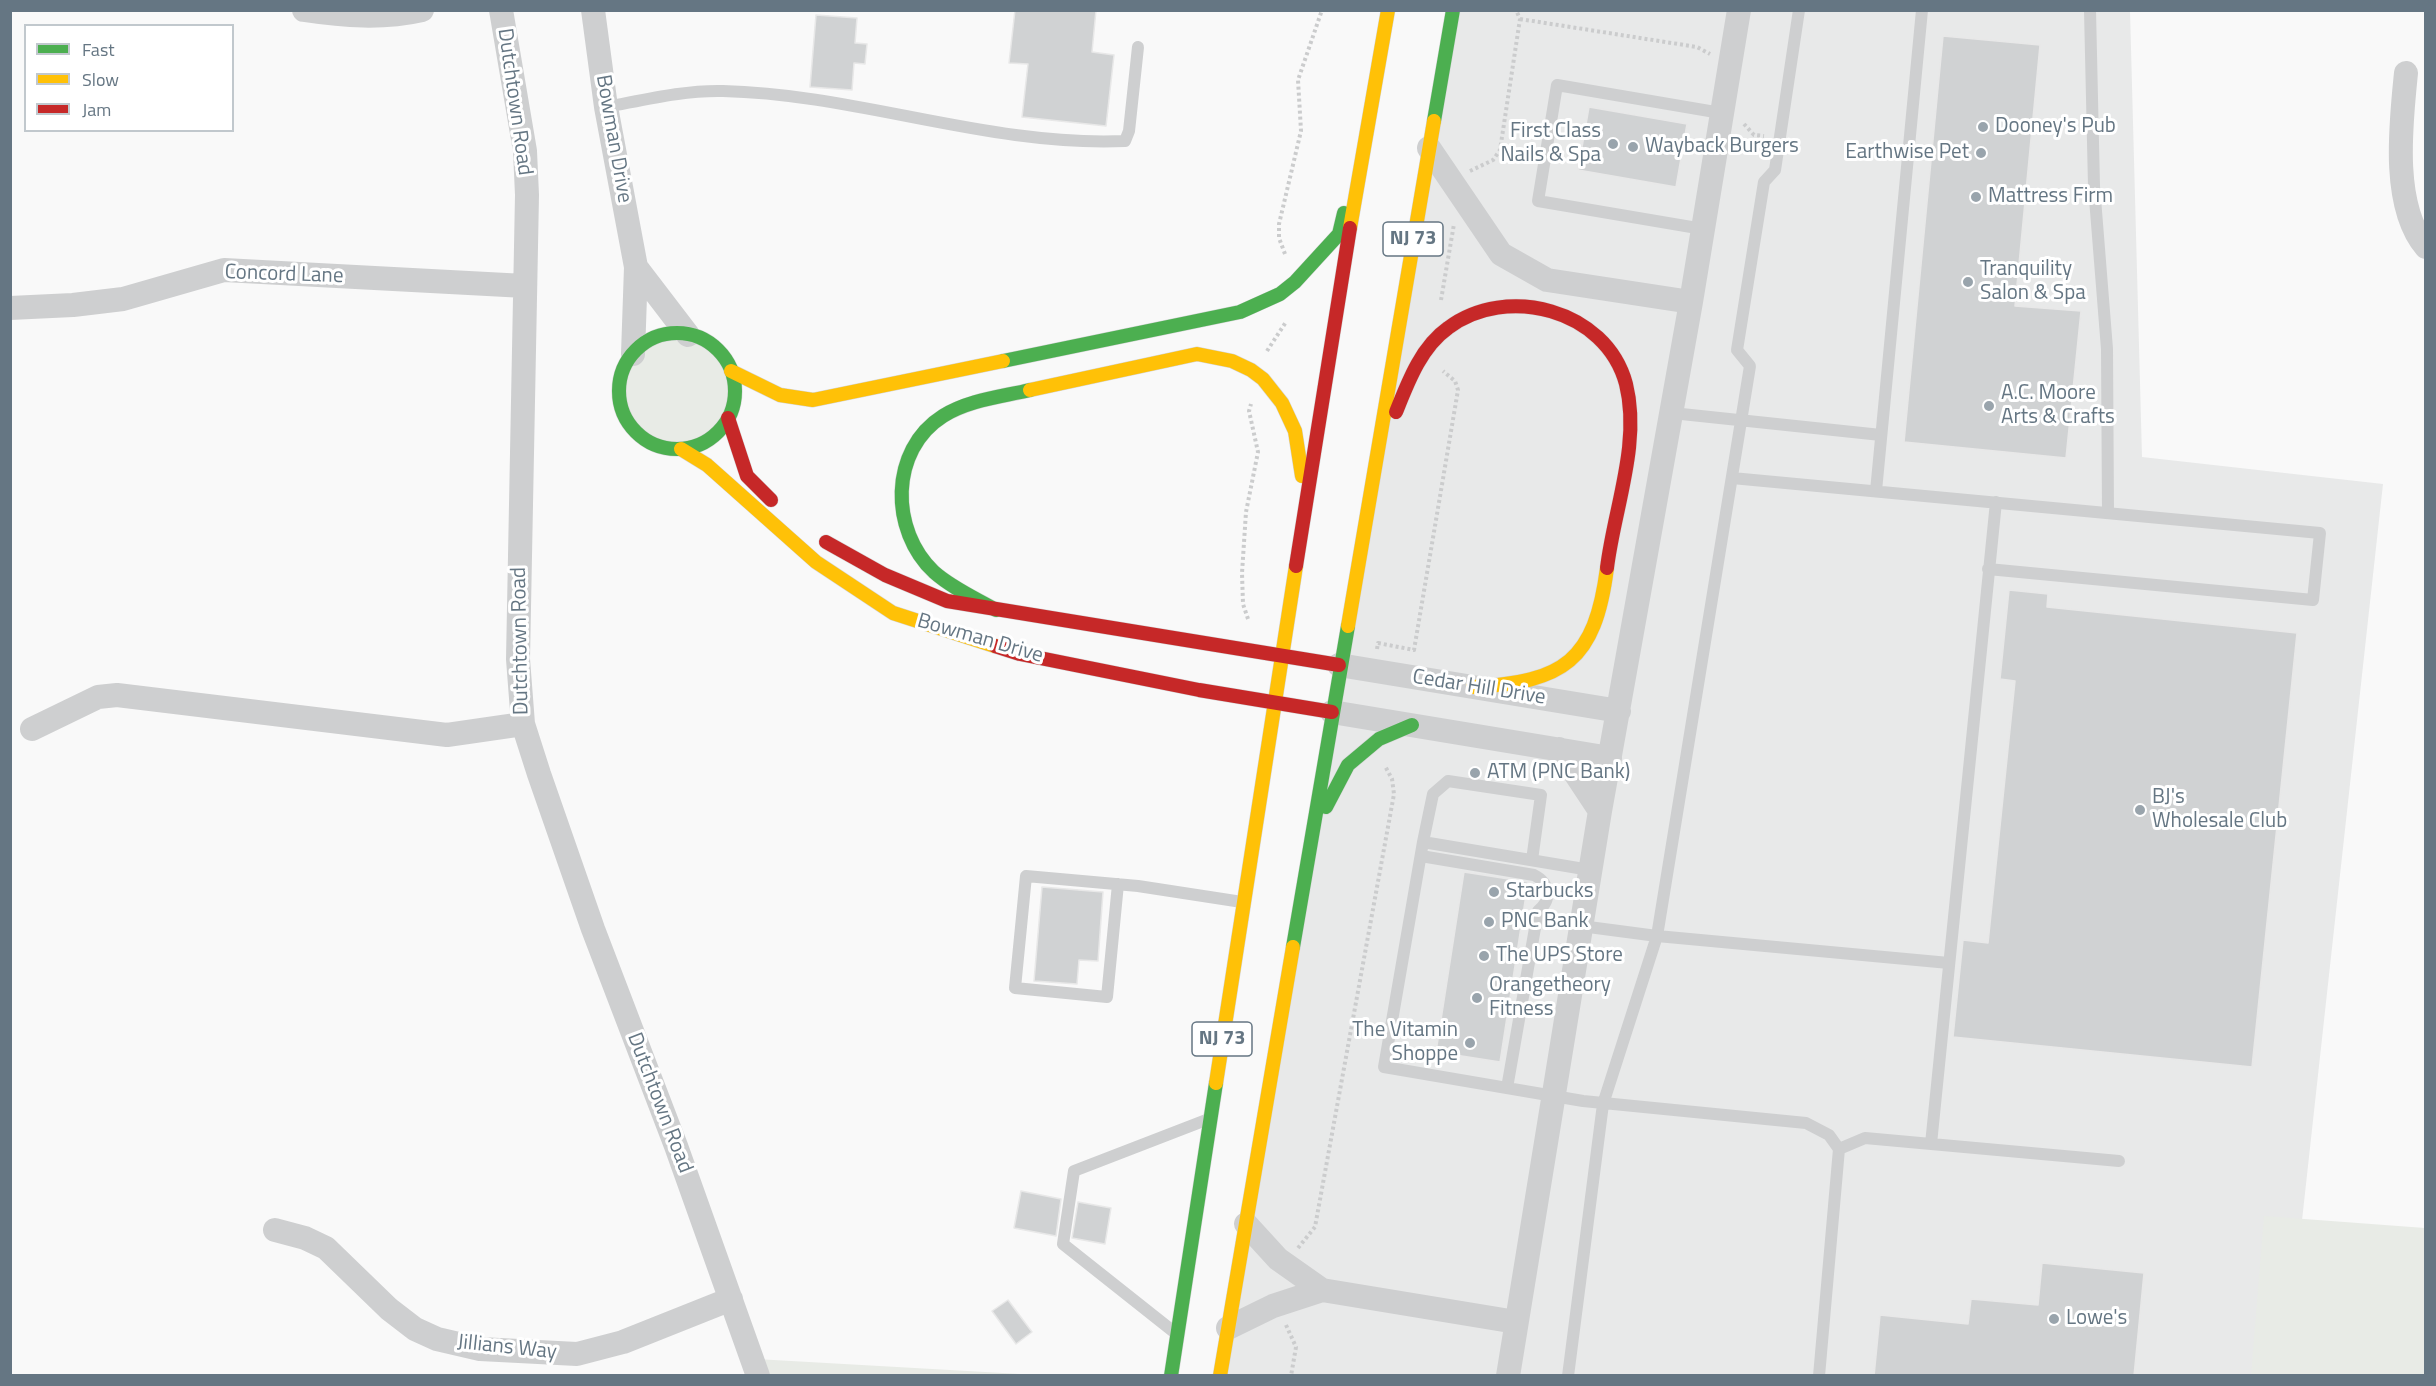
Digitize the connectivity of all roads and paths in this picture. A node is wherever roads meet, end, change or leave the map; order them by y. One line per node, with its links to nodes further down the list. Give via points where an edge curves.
1 (304, 10): 2 (street, via 343,15 399,15)
2 (423, 10)
3 (501, 10): 28 (street, Dutchtown Road, via 525,151)
4 (593, 10): 17 (street, Bowman Drive)
5 (1322, 10): 26 (path, via 1298,80 1301,131 1279,224 1279,238)
6 (1388, 10): 21 (main road, NJ 73)
7 (1453, 10): 20 (main road, NJ 73)
8 (1516, 10): 13 (path)
9 (1739, 10): 15 (street)
10 (1799, 10): 19 (lane)
11 (1922, 10): 40 (lane)
12 (2090, 10): 47 (lane, via 2094,186 2106,349)
13 (1520, 20): 15 (path, via 1697,47 1710,54); 22 (path, via 1500,150 1493,160)
14 (1138, 47): 17 (lane, via 1125,141 1099,142 973,129 762,93 700,91)
15 (1731, 57): 18 (street)
16 (2406, 73): 25 (street, via 2401,120 2403,183 2411,222)
17 (606, 107): 27 (street, Bowman Drive)
18 (1731, 116): 19 (path, via 1754,135); 24 (street); 24 (lane, via 1557,85 1538,201)
19 (1780, 138): 39 (lane, via 1775,170 1764,182 1737,350 1750,366)
20 (1429, 148): 29 (street, via 1501,254 1547,280); 42 (main road, NJ 73)
21 (1362, 154): 35 (main road, via 1353,170 1339,234 1280,294 1240,312 813,400 792,400 773,394); 49 (main road, NJ 73)
22 (1464, 174)
23 (1456, 214): 31 (path)
24 (1703, 229): 29 (street)
25 (2426, 247)
26 (1288, 259)
27 (636, 267): 32 (street, Bowman Drive); 33 (street, Bowman Drive)
28 (525, 286): 30 (street, Concord Lane, via 224,270 123,298); 60 (street, Dutchtown Road, via 518,659)
29 (1691, 302): 37 (street)
30 (10, 308)
31 (1439, 308)
32 (688, 335): 33 (main road, via 658,336); 35 (main road, via 714,347)
33 (633, 354): 41 (main road, via 620,380 619,399 625,417 636,433 652,444)
34 (1440, 369): 53 (path, via 1455,381 1458,390 1414,650 1378,643)
35 (730, 371): 38 (main road, via 735,390)
36 (1252, 398): 52 (path, via 1249,411 1258,452 1246,512 1242,573 1242,604)
37 (1672, 413): 39 (lane); 58 (street)
38 (728, 418): 41 (main road, via 704,442); 46 (main road, via 747,476)
39 (1742, 420): 40 (lane); 43 (lane)
40 (1881, 435): 44 (lane)
41 (681, 449): 57 (main road, Bowman Drive, via 707,465 816,562 893,613 1020,654)
42 (1373, 467): 55 (main road, NJ 73); 56 (main road, via 1408,381 1425,352 1447,328 1498,303 1559,313 1588,328 1603,342 1625,381 1630,429 1599,615 1580,651 1566,665 1513,685)
43 (1732, 478): 44 (lane); 77 (lane)
44 (1876, 491): 45 (lane)
45 (1995, 502): 47 (lane); 50 (lane)
46 (784, 512)
47 (2108, 513): 50 (lane, via 2320,533 2313,600)
48 (811, 532): 51 (main road, Bowman Drive, via 902,585 946,601)
49 (1298, 563): 51 (main road, via 1302,471 1289,414 1275,389 1250,369 1197,354 966,404 928,428 914,446 900,489 907,533 932,571); 54 (main road, NJ 73)
50 (1988, 569): 78 (lane)
51 (996, 610): 54 (main road, Bowman Drive)
52 (1248, 619)
53 (1377, 650)
54 (1283, 656): 55 (main road, Bowman Drive); 57 (main road, NJ 73)
55 (1339, 665): 56 (street, Cedar Hill Drive); 59 (main road, NJ 73)
56 (1473, 687): 58 (street, Cedar Hill Drive)
57 (1274, 702): 59 (main road, Bowman Drive); 75 (main road, NJ 73)
58 (1619, 711): 64 (street)
59 (1332, 712): 61 (street); 67 (main road, NJ 73)
60 (522, 724): 62 (street, via 447,735 117,695 98,697); 90 (street, Dutchtown Road)
61 (1412, 725): 63 (street); 67 (main road, via 1378,739 1348,765)
62 (32, 729)
63 (1559, 749): 64 (street); 66 (street)
64 (1610, 758): 66 (street)
65 (1383, 762): 88 (path, via 1394,794 1315,1227)
66 (1600, 811): 72 (street)
67 (1314, 830): 86 (main road, NJ 73)
68 (1423, 842): 69 (lane); 70 (lane); 70 (lane, via 1433,794 1448,781 1541,795)
69 (1421, 856): 74 (lane, via 1534,875 1544,881); 79 (lane, via 1384,1067)
70 (1532, 860): 71 (lane)
71 (1554, 863): 72 (lane); 74 (lane)
72 (1590, 870): 76 (street)
73 (1118, 884): 73 (lane, via 1026,876 1015,988 1107,997); 75 (lane)
74 (1548, 895): 79 (lane, via 1538,911)
75 (1243, 902): 82 (main road, NJ 73)
76 (1581, 926): 77 (lane); 80 (street)
77 (1657, 936): 78 (lane); 81 (lane)
78 (1949, 963): 83 (lane)
79 (1508, 1088): 80 (lane)
80 (1554, 1096): 81 (lane); 92 (street)
81 (1603, 1104): 84 (lane, via 1806,1123 1829,1135); 100 (lane)
82 (1210, 1118): 94 (main road, NJ 73); 94 (lane, via 1074,1171 1063,1244)
83 (1931, 1144): 84 (lane, via 1865,1138); 85 (lane)
84 (1839, 1149): 101 (lane)
85 (2119, 1161)
86 (1246, 1224): 89 (street, via 1278,1259); 93 (main road, NJ 73)
87 (276, 1230): 90 (street, Jillians Way, via 326,1248 415,1329 437,1340 480,1349 577,1354 623,1342)
88 (1292, 1255)
89 (1322, 1290): 92 (street); 93 (street, via 1273,1306)
90 (730, 1299): 95 (street, Dutchtown Road)
91 (1282, 1315): 98 (path, via 1296,1347)
92 (1516, 1322): 99 (street)
93 (1228, 1328): 97 (main road, NJ 73)
94 (1177, 1335): 96 (main road, NJ 73)
95 (758, 1376)
96 (1170, 1376)
97 (1220, 1376)
98 (1291, 1376)
99 (1508, 1376)
100 (1568, 1376)
101 (1819, 1376)

